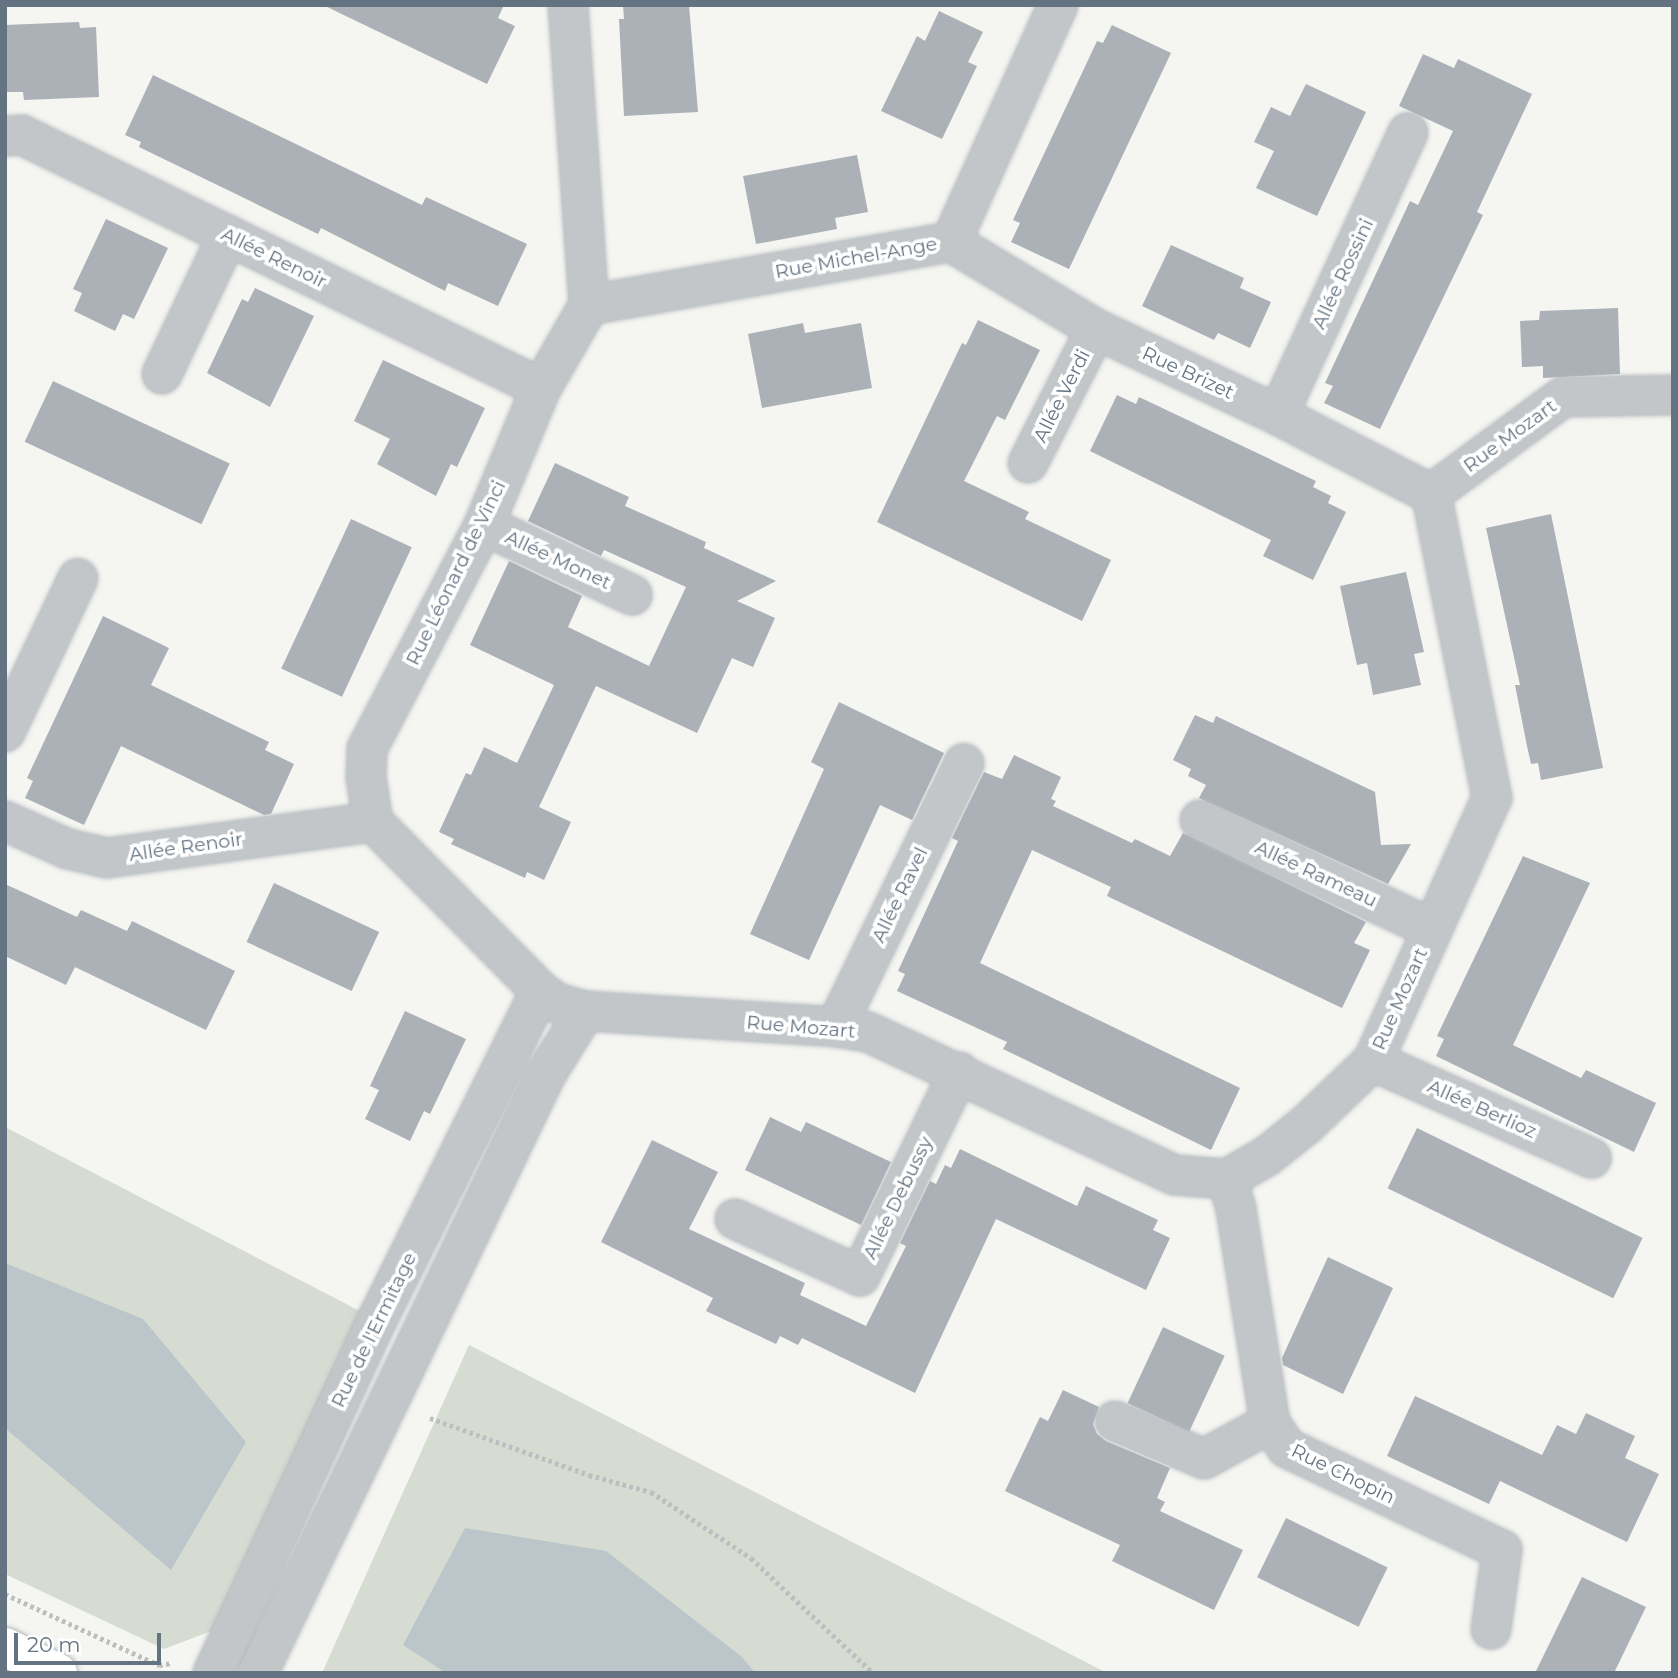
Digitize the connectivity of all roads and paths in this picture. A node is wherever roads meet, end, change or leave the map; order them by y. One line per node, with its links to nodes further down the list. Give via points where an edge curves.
1 (568, 5): 7 (street)
2 (1058, 5): 6 (street, Rue Michel-Ange)
3 (1408, 133): 12 (street, Allée Rossini)
4 (5, 136): 5 (street, Allée Renoir, via 23,135)
5 (228, 235): 9 (street); 10 (street, Allée Renoir)
6 (951, 242): 7 (street, Rue Michel-Ange); 8 (street, Rue Brizet)
7 (589, 305): 10 (street, Rue Léonard de Vinci)
8 (1096, 329): 12 (street, Rue Brizet); 13 (street, Allée Verdi)
9 (162, 374)
10 (541, 388): 15 (street, Rue Léonard de Vinci)
11 (1673, 395): 14 (street, Rue Mozart, via 1563,397)
12 (1278, 415): 14 (street, Rue Brizet)
13 (1028, 463)
14 (1431, 494): 23 (street, Rue Mozart, via 1492,799)
15 (484, 525): 17 (street, Allée Monet); 22 (street, Rue Léonard de Vinci, via 367,749)
16 (78, 578): 18 (street)
17 (632, 596)
18 (5, 732)
19 (964, 763): 26 (street, Allée Ravel)
20 (1200, 820): 23 (street, Allée Rameau)
21 (5, 821): 22 (street, Allée Renoir, via 68,849 107,858)
22 (373, 822): 24 (street)
23 (1431, 928): 27 (street, Rue Mozart)
24 (540, 991): 25 (street, via 557,1003); 38 (street, Rue de l'Ermitage, via 377,1320)
25 (585, 1011): 26 (street, Rue Mozart); 32 (street, via 546,1074)
26 (835, 1027): 28 (street, Rue Mozart, via 868,1032)
27 (1373, 1061): 29 (street, Allée Berlioz); 30 (street, Rue Mozart, via 1307,1124 1267,1156)
28 (959, 1072): 30 (street, Rue Mozart, via 1175,1175); 31 (street, Allée Debussy, via 860,1276)
29 (1591, 1158)
30 (1227, 1179): 34 (street, Rue Chopin, via 1236,1209)
31 (735, 1219)
32 (387, 1403): 40 (street); 41 (path, via 589,1475 652,1492 751,1558)
33 (1115, 1421): 34 (street, via 1203,1459)
34 (1270, 1423): 36 (street, Rue Chopin, via 1287,1448 1502,1550)
35 (5, 1594): 38 (path, via 159,1665 198,1657)
36 (1491, 1629)
37 (5, 1647): 39 (main road)
38 (216, 1669)
39 (58, 1673)
40 (258, 1673)
41 (873, 1673)

